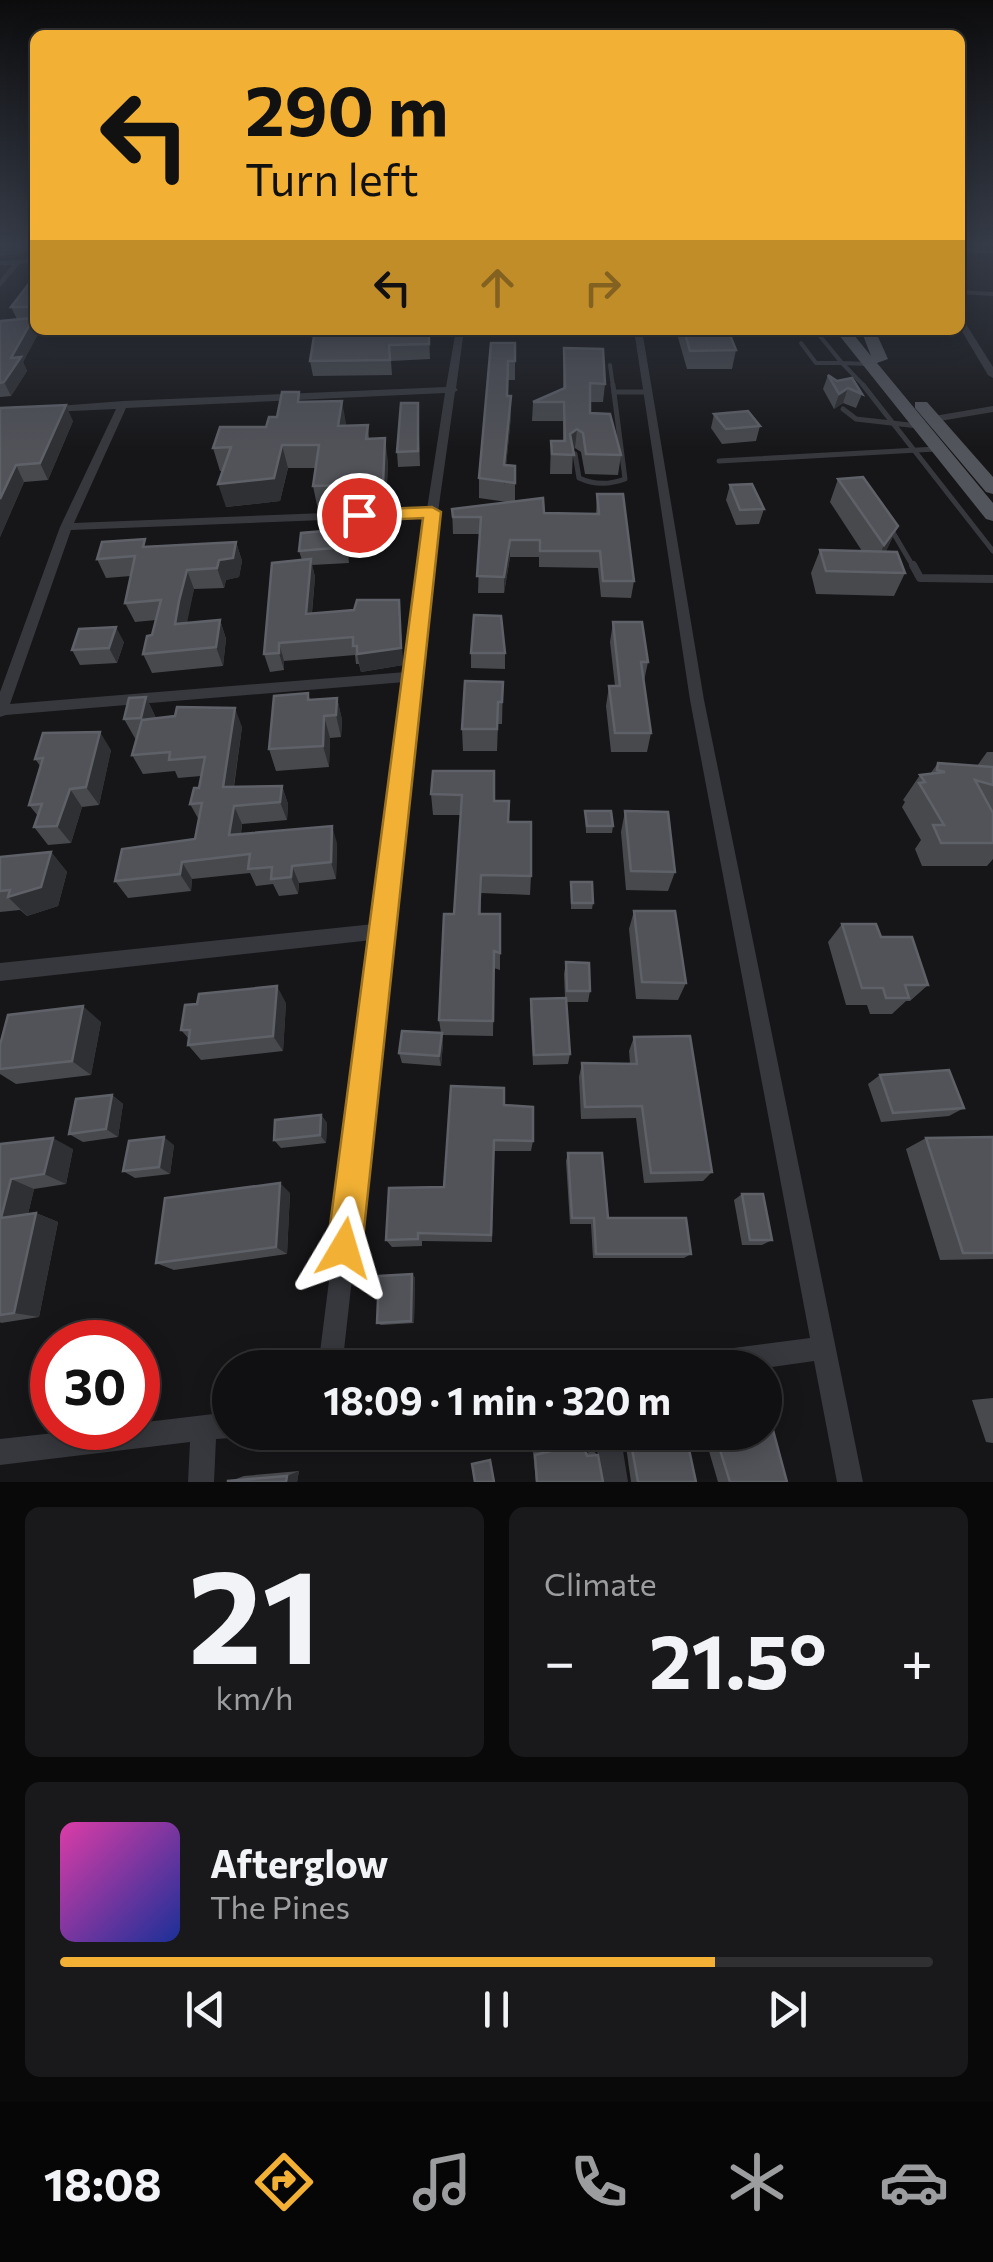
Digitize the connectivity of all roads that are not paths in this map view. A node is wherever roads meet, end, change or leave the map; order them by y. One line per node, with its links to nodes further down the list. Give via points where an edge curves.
1 (965, 331): 10 (street)
2 (459, 335): 19 (street)
3 (639, 335): 21 (street)
4 (819, 335): 13 (lane)
5 (834, 335): 12 (main road)
6 (847, 335): 12 (main road)
7 (860, 335): 12 (main road)
8 (869, 335): 12 (main road)
9 (801, 343): 13 (lane, via 816,363)
10 (973, 346): 11 (street); 15 (street)
11 (993, 347)
12 (874, 362): 13 (lane); 16 (main road); 26 (main road)
13 (842, 363): 17 (lane)
14 (610, 365): 20 (lane)
15 (993, 375)
16 (880, 379): 17 (lane); 26 (main road)
17 (860, 382): 18 (lane); 27 (lane)
18 (846, 383)
19 (453, 390): 22 (street); 33 (street)
20 (614, 392): 21 (lane); 30 (lane, via 625,479 587,483 579,478)
21 (648, 392): 43 (street, via 697,700)
22 (122, 404): 25 (street); 36 (street)
23 (844, 408): 27 (lane, via 856,419)
24 (993, 408): 26 (street)
25 (35, 410)
26 (926, 423): 27 (lane); 29 (main road); 32 (main road)
27 (891, 424): 28 (lane)
28 (911, 450): 29 (lane); 31 (lane); 37 (lane)
29 (936, 450): 35 (main road)
30 (575, 454)
31 (720, 461)
32 (993, 488)
33 (432, 512): 36 (street); 39 (street)
34 (882, 513): 38 (lane, via 920,578)
35 (993, 516)
36 (66, 527): 40 (street)
37 (993, 551)
38 (993, 579)
39 (416, 676): 40 (street); 41 (street)
40 (0, 711)
41 (382, 932): 42 (street); 44 (street)
42 (0, 972)
43 (824, 1348): 45 (street); 52 (street)
44 (332, 1350)
45 (782, 1354)
46 (212, 1428): 49 (street)
47 (212, 1444): 50 (street)
48 (609, 1450): 51 (street)
49 (0, 1452)
50 (201, 1482)
51 (614, 1482)
52 (850, 1482)

